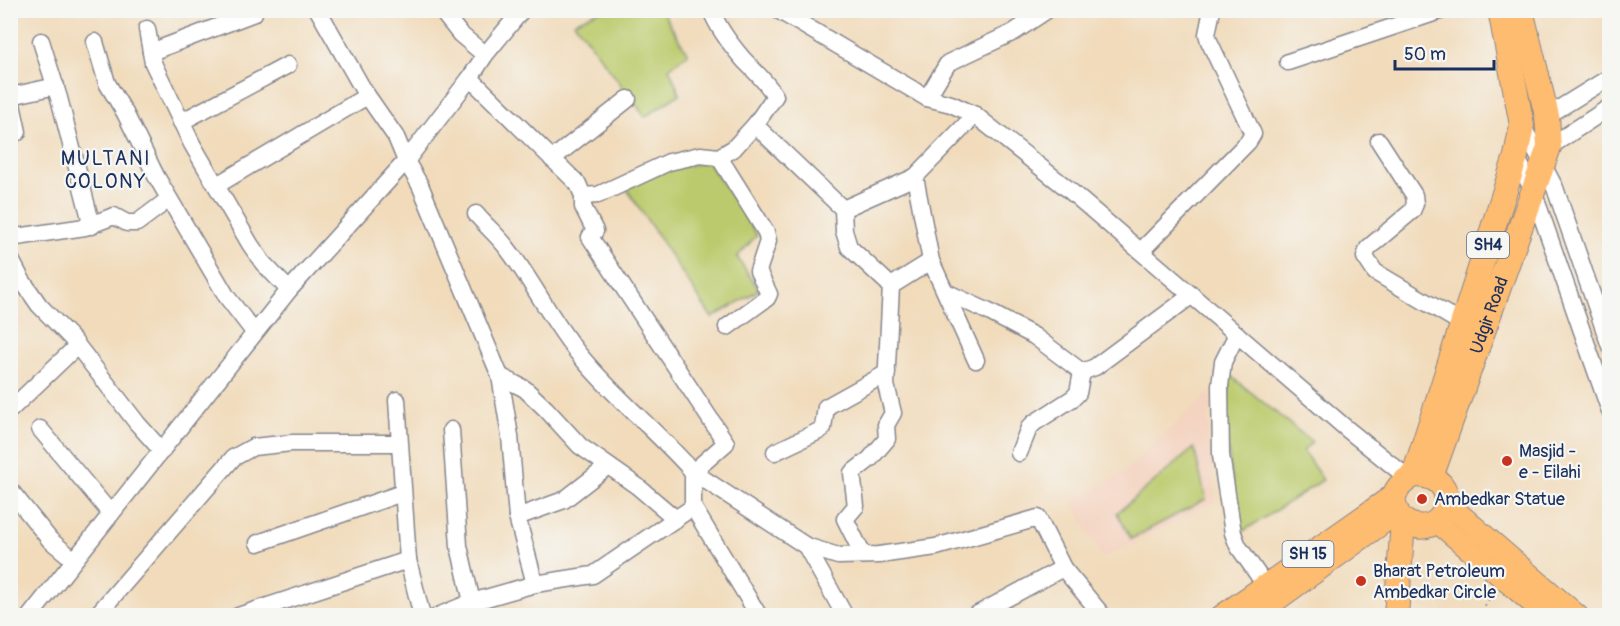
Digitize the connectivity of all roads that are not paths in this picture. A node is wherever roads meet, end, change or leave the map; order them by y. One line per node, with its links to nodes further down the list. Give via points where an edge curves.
1 (318, 10): 23 (street)
2 (441, 10): 16 (street, via 460,34)
3 (522, 10): 16 (street)
4 (711, 10): 30 (street, via 742,58 775,96)
5 (778, 10): 24 (street)
6 (1047, 10): 24 (street, via 1014,32 948,63)
7 (1212, 10): 48 (street, via 1209,41 1253,134)
8 (1443, 10): 17 (street)
9 (1500, 10): 31 (highway, Udgir Road / SH4)
10 (1521, 10): 28 (highway, Udgir Road / SH4)
11 (254, 14): 15 (street)
12 (147, 29): 15 (street)
13 (41, 41): 21 (street)
14 (95, 42): 43 (street, via 107,83)
15 (151, 52): 29 (street)
16 (485, 55): 20 (street)
17 (1288, 62)
18 (288, 65): 29 (street)
19 (1610, 77): 28 (street)
20 (471, 78): 37 (street); 38 (street)
21 (56, 86): 22 (street); 46 (street)
22 (11, 95): 32 (street)
23 (367, 96): 38 (street, via 396,137); 40 (street)
24 (927, 98): 27 (street)
25 (628, 99): 37 (street)
26 (1610, 107): 35 (street)
27 (975, 115): 39 (street); 48 (street)
28 (1547, 116): 35 (highway, Udgir Road / SH4)
29 (181, 122): 40 (street)
30 (755, 125): 36 (street, via 734,148); 44 (street)
31 (1522, 125): 34 (highway, Udgir Road / SH4); 35 (street)
32 (18, 132)
33 (1379, 141): 55 (street, via 1414,195 1415,204 1412,211 1368,248 1365,257 1375,272)
34 (1516, 156): 41 (street); 55 (highway, Udgir Road / SH4)
35 (1546, 156): 41 (highway, Udgir Road / SH4); 60 (street)
36 (718, 157): 42 (street, via 700,154 669,162 598,195); 56 (street, via 768,241 758,271 769,294)
37 (552, 159): 42 (street, via 578,184)
38 (406, 161): 52 (street); 64 (street, via 420,184)
39 (915, 177): 44 (street); 50 (street)
40 (217, 185): 52 (street, via 263,263)
41 (1533, 191): 67 (street); 78 (highway, Udgir Road / SH4)
42 (583, 196): 75 (street, via 583,207 595,231 590,237 726,443)
43 (169, 199): 46 (street, via 137,223 127,224 114,216); 57 (street, via 227,297)
44 (843, 210): 51 (street, via 849,246)
45 (476, 214): 75 (street, via 507,247 581,357)
46 (92, 226): 47 (street)
47 (10, 238)
48 (1141, 251): 54 (street)
49 (10, 258): 59 (street, via 39,305)
50 (931, 261): 51 (street); 53 (street)
51 (891, 286): 63 (street)
52 (289, 290): 57 (street)
53 (946, 292): 61 (street); 62 (street, via 1034,336)
54 (1192, 295): 58 (street); 62 (street, via 1095,367)
55 (1463, 324): 78 (highway, Udgir Road / SH4)
56 (727, 327)
57 (254, 333): 71 (street)
58 (1237, 334): 78 (street, via 1347,429); 90 (street, via 1221,370 1221,455 1233,533)
59 (77, 346): 66 (street); 71 (street)
60 (1610, 346)
61 (976, 360)
62 (1082, 372): 73 (street, via 1078,393 1029,428)
63 (887, 373): 72 (street, via 826,407 819,431); 85 (street, via 893,413 886,425 887,439 852,473 856,506 845,519)
64 (500, 376): 74 (street, via 525,389 580,446); 81 (street)
65 (397, 400): 70 (street)
66 (10, 410)
67 (1610, 411)
68 (40, 429): 80 (street)
69 (451, 430): 91 (street, via 459,546)
70 (399, 443): 77 (street); 93 (street, via 292,443 253,447 233,458)
71 (162, 451): 80 (street)
72 (775, 452)
73 (1019, 453)
74 (608, 466): 81 (street, via 564,500); 82 (street)
75 (693, 472): 79 (street); 84 (street)
76 (10, 490): 86 (street, via 50,540)
77 (402, 493): 83 (street); 87 (street)
78 (1416, 501): 90 (main road, SH 15); 102 (main road, SH 15); 103 (highway, Udgir Road / SH4); 104 (highway, Udgir Road / SH4); 105 (main road); 106 (main road)
79 (693, 507): 82 (street); 97 (street)
80 (111, 514): 86 (street)
81 (517, 517): 89 (street)
82 (676, 519): 89 (street, via 593,575)
83 (258, 543)
84 (806, 546): 85 (street, via 838,556); 98 (street)
85 (863, 555): 88 (street, via 936,547 1038,518)
86 (74, 559): 92 (street)
87 (408, 560): 94 (street); 95 (street)
88 (1063, 568): 99 (street); 100 (street)
89 (536, 584): 91 (street)
90 (1265, 585): 101 (main road, SH 15)
91 (472, 602): 96 (street)
92 (30, 615)
93 (96, 615)
94 (238, 615)
95 (422, 615)
96 (438, 615)
97 (759, 615)
98 (845, 615)
99 (974, 615)
100 (1103, 615)
101 (1221, 615)
102 (1255, 615)
103 (1396, 615)
104 (1411, 615)
105 (1546, 615)
106 (1578, 615)

